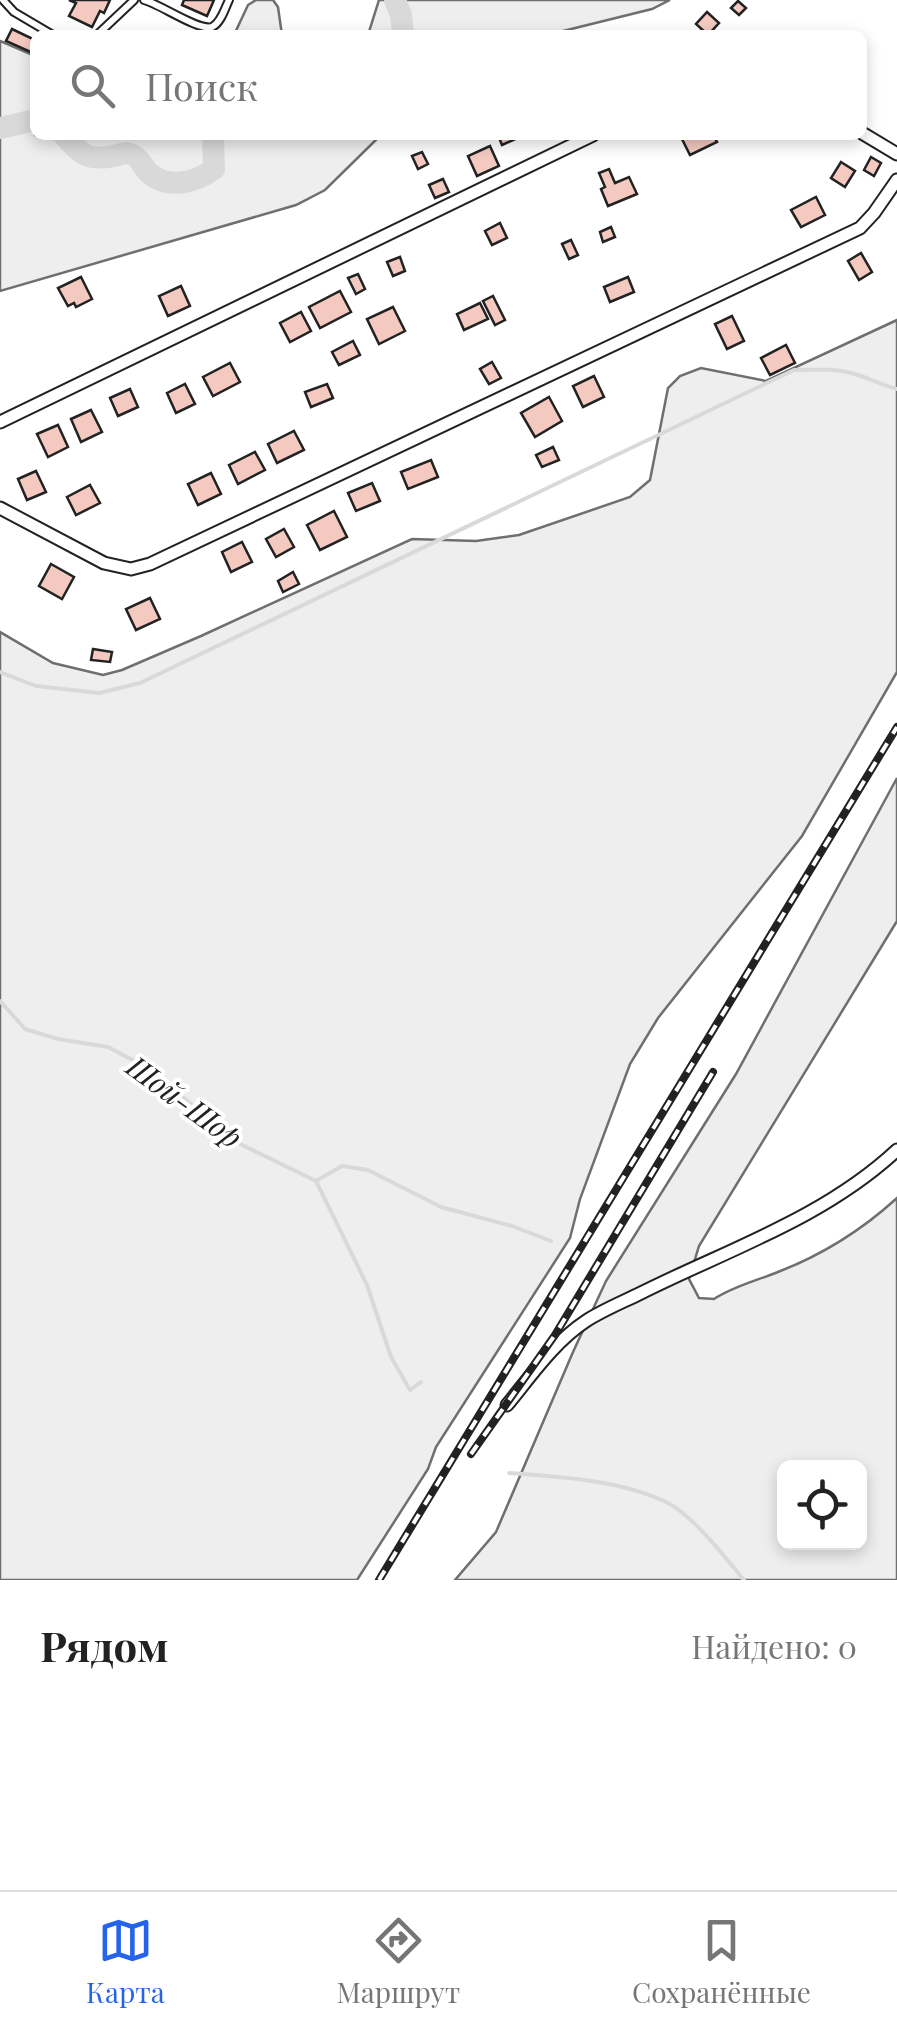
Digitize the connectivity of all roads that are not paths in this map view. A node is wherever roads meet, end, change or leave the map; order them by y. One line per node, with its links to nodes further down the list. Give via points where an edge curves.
1 (3, 0): 5 (lane)
2 (134, 0): 6 (lane)
3 (144, 0): 4 (lane, via 208,28)
4 (229, 0)
5 (44, 30)
6 (101, 30)
7 (867, 136): 9 (street)
8 (582, 140): 11 (street)
9 (897, 154)
10 (897, 180): 12 (street, via 860,228 150,564 104,564)
11 (0, 422)
12 (0, 508)
13 (897, 1150): 14 (street, via 806,1215 584,1322)
14 (507, 1405)

